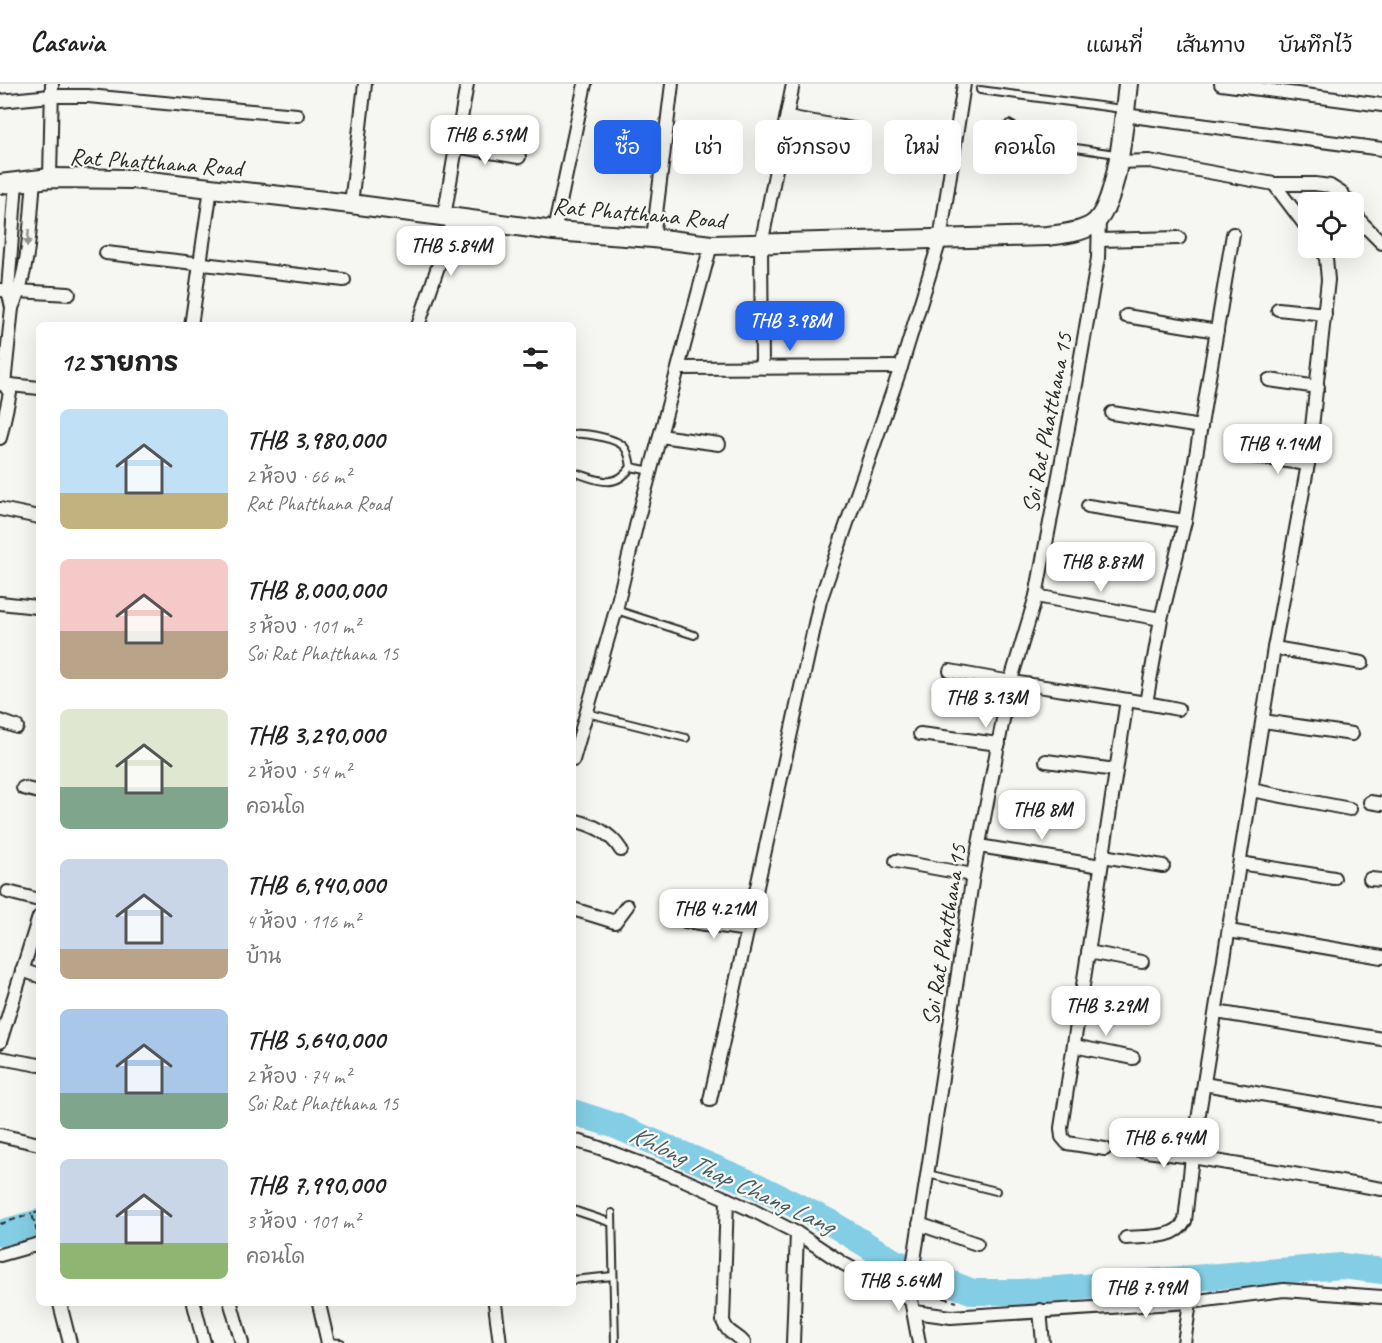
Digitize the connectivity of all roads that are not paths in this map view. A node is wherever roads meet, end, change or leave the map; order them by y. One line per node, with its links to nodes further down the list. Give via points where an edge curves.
1 (365, 84): 26 (street)
2 (467, 84): 17 (street)
3 (585, 84): 31 (street)
4 (672, 84): 33 (street)
5 (793, 84): 15 (street)
6 (964, 84): 35 (street)
7 (1128, 84): 13 (street)
8 (1221, 84): 12 (street)
9 (52, 90): 11 (street); 14 (street); 22 (street)
10 (980, 90): 13 (lane)
11 (0, 101)
12 (1382, 105)
13 (1124, 112): 19 (street); 21 (street)
14 (297, 115)
15 (787, 117): 16 (street); 39 (street)
16 (804, 120)
17 (456, 146): 20 (street); 28 (street)
18 (1077, 149): 21 (lane)
19 (1382, 149)
20 (519, 157)
21 (1118, 158): 23 (street, via 1149,160); 29 (street, via 1111,194)
22 (25, 181): 24 (street, Rat Phatthana Road, via 132,179); 44 (street); 44 (street, one-way to 44, via 25,262)
23 (1274, 184): 25 (street, via 1315,184); 27 (street)
24 (211, 188): 26 (street, Rat Phatthana Road); 42 (street)
25 (1339, 192)
26 (351, 204): 28 (street, Rat Phatthana Road)
27 (1298, 216)
28 (449, 218): 31 (street, Rat Phatthana Road); 50 (street)
29 (1099, 218): 35 (street, Rat Phatthana Road, via 1084,229 1047,236); 36 (street, Soi Rat Phatthana 15)
30 (1364, 225): 37 (street)
31 (554, 231): 33 (street, Rat Phatthana Road)
32 (1233, 234): 51 (street)
33 (652, 238): 38 (street, Rat Phatthana Road)
34 (1179, 238): 36 (street)
35 (940, 240): 39 (street, Rat Phatthana Road); 53 (street)
36 (1099, 240): 75 (street, Soi Rat Phatthana 15)
37 (1382, 243)
38 (711, 245): 39 (street, Rat Phatthana Road); 54 (street)
39 (761, 245): 52 (street)
40 (106, 253): 42 (street)
41 (1326, 258): 47 (street)
42 (200, 262): 43 (street); 49 (street)
43 (344, 280)
44 (10, 290): 45 (street); 57 (street, via 12,308)
45 (69, 294)
46 (1278, 309): 47 (street)
47 (1325, 315): 56 (street)
48 (1126, 316): 51 (street)
49 (192, 322)
50 (419, 322)
51 (1217, 331): 61 (street)
52 (762, 367): 53 (street); 54 (street)
53 (901, 367): 118 (street, via 820,601)
54 (679, 368): 63 (street)
55 (1269, 380): 56 (street)
56 (1318, 387): 67 (street)
57 (4, 388): 58 (street); 59 (street); 64 (street)
58 (36, 388)
59 (36, 394)
60 (1112, 413): 61 (street)
61 (1201, 427): 74 (street)
62 (576, 434): 68 (lane, via 620,443 626,448)
63 (660, 436): 65 (street); 69 (street)
64 (0, 438)
65 (719, 444)
66 (1252, 456): 67 (street)
67 (1308, 464): 81 (street)
68 (630, 467): 69 (lane); 70 (lane, via 621,478 609,482)
69 (651, 471): 78 (street)
70 (576, 472)
71 (1088, 506): 74 (street)
72 (0, 510): 73 (street)
73 (36, 516)
74 (1185, 521): 79 (street)
75 (1036, 596): 79 (street); 84 (street, Soi Rat Phatthana 15)
76 (0, 603): 77 (street)
77 (36, 607)
78 (616, 610): 80 (lane); 88 (street)
79 (1161, 619): 86 (street)
80 (694, 635)
81 (1274, 648): 82 (street); 90 (street)
82 (1362, 663)
83 (951, 671): 84 (street)
84 (1010, 683): 85 (street); 95 (street, Soi Rat Phatthana 15)
85 (1127, 700): 86 (street); 98 (street)
86 (1146, 703): 87 (street)
87 (1178, 709)
88 (587, 714): 94 (lane); 96 (street)
89 (0, 721): 91 (street)
90 (1263, 721): 93 (street); 100 (street)
91 (17, 727)
92 (920, 734): 95 (street)
93 (1352, 734)
94 (686, 738)
95 (999, 744): 104 (street, Soi Rat Phatthana 15)
96 (576, 750)
97 (1046, 761): 98 (street)
98 (1116, 770): 107 (street)
99 (23, 788): 101 (street)
100 (1251, 790): 102 (street); 108 (street)
101 (36, 791)
102 (1350, 809)
103 (576, 821): 105 (street, via 604,831)
104 (979, 846): 107 (street); 110 (street, Soi Rat Phatthana 15)
105 (621, 850)
106 (896, 861): 110 (street)
107 (1102, 861): 109 (street); 120 (street)
108 (1240, 863): 111 (street); 119 (street)
109 (1163, 866)
110 (974, 874): 141 (street, Soi Rat Phatthana 15)
111 (1334, 878)
112 (8, 892): 113 (street)
113 (36, 899)
114 (627, 906): 115 (street, via 615,922)
115 (576, 910)
116 (685, 921): 118 (street)
117 (36, 926): 123 (street)
118 (748, 930): 133 (street)
119 (1229, 931): 121 (street); 125 (street)
120 (1088, 952): 122 (street); 128 (street)
121 (1382, 957)
122 (1142, 962)
123 (22, 970): 124 (street); 127 (street)
124 (36, 975)
125 (1216, 1012): 126 (street); 132 (street)
126 (1382, 1039)
127 (0, 1042)
128 (1074, 1046): 130 (street); 138 (street, via 1062,1137 1067,1143)
129 (0, 1058): 131 (street)
130 (1133, 1058)
131 (36, 1064)
132 (1204, 1084): 134 (street); 140 (street)
133 (710, 1100)
134 (1382, 1115)
135 (0, 1135): 137 (street)
136 (576, 1141): 144 (street)
137 (36, 1143)
138 (1105, 1149)
139 (1139, 1150): 140 (street)
140 (1192, 1157): 142 (street); 150 (street, via 1181,1229)
141 (927, 1173): 143 (lane); 148 (street, Soi Rat Phatthana 15)
142 (1382, 1189)
143 (996, 1191)
144 (727, 1199): 149 (street); 172 (street, via 723,1321 726,1329)
145 (576, 1211): 147 (lane)
146 (612, 1213): 147 (lane)
147 (612, 1223): 154 (lane)
148 (919, 1224): 152 (street); 157 (street, Soi Rat Phatthana 15)
149 (796, 1233): 157 (street); 173 (street)
150 (1126, 1238)
151 (36, 1241): 153 (street)
152 (977, 1244)
153 (0, 1254)
154 (613, 1276): 155 (lane); 171 (lane)
155 (576, 1280)
156 (1382, 1297): 158 (street, via 1284,1290)
157 (911, 1300): 165 (street, Soi Rat Phatthana 15)
158 (1190, 1302): 164 (street); 176 (street)
159 (61, 1306): 166 (street)
160 (195, 1306): 167 (street)
161 (232, 1306): 168 (street)
162 (320, 1306): 169 (street)
163 (495, 1306): 170 (street)
164 (1040, 1310): 165 (street, via 951,1317); 175 (street)
165 (915, 1312): 174 (street, Soi Rat Phatthana 15)
166 (70, 1343)
167 (204, 1343)
168 (242, 1343)
169 (332, 1343)
170 (500, 1343)
171 (615, 1343)
172 (744, 1343)
173 (793, 1343)
174 (919, 1343)
175 (1043, 1343)
176 (1184, 1343)

